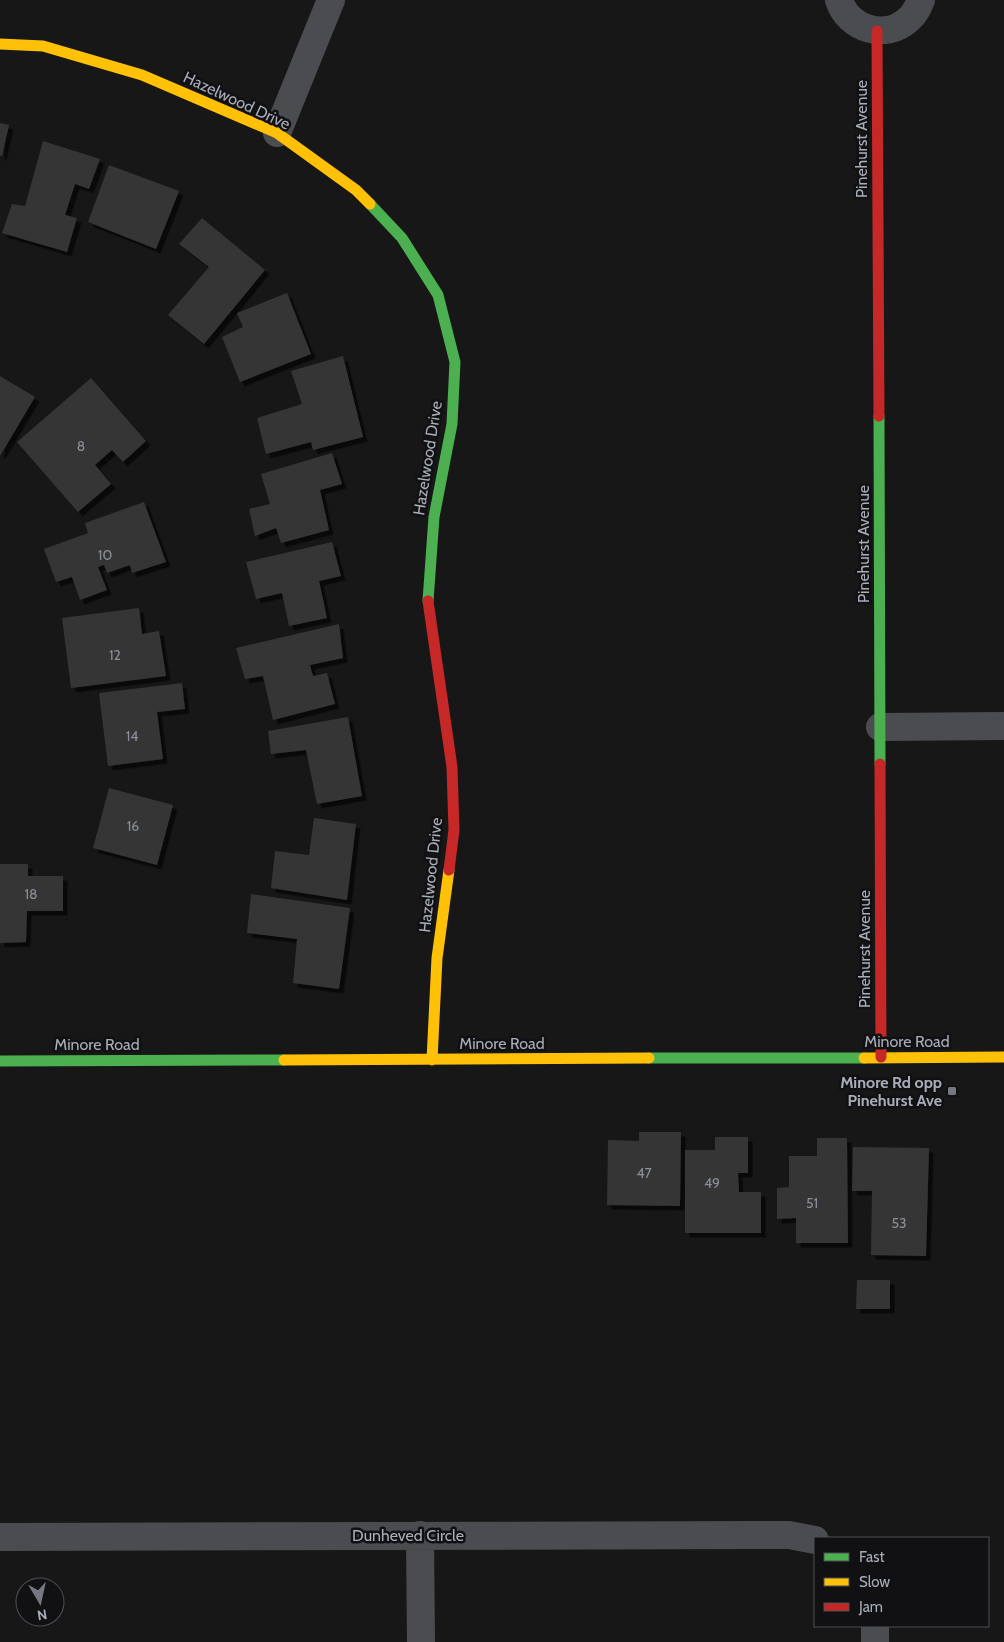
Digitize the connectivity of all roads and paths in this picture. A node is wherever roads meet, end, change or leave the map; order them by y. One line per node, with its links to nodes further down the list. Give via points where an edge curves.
1 (331, 0): 6 (street)
2 (839, 0): 4 (street, via 847,15 857,24)
3 (921, 0): 4 (street, via 908,21)
4 (877, 31): 8 (street, Pinehurst Avenue)
5 (0, 44): 6 (street, Hazelwood Drive, via 43,46 142,75)
6 (277, 133): 11 (street, Hazelwood Drive, via 356,190 402,238 438,295 456,362 452,424 434,517 428,597 452,767 454,830 438,958)
7 (1004, 726): 8 (street)
8 (880, 727): 10 (street, Pinehurst Avenue)
9 (1004, 1057): 10 (street, Minore Road)
10 (881, 1058): 11 (street, Minore Road)
11 (432, 1060): 12 (street, Minore Road)
12 (0, 1061)
13 (420, 1535): 14 (street, Dunheved Circle); 15 (street, Dunheved Circle, via 789,1535); 17 (street)
14 (0, 1537)
15 (814, 1540)
16 (875, 1627): 18 (street)
17 (421, 1642)
18 (875, 1642)

